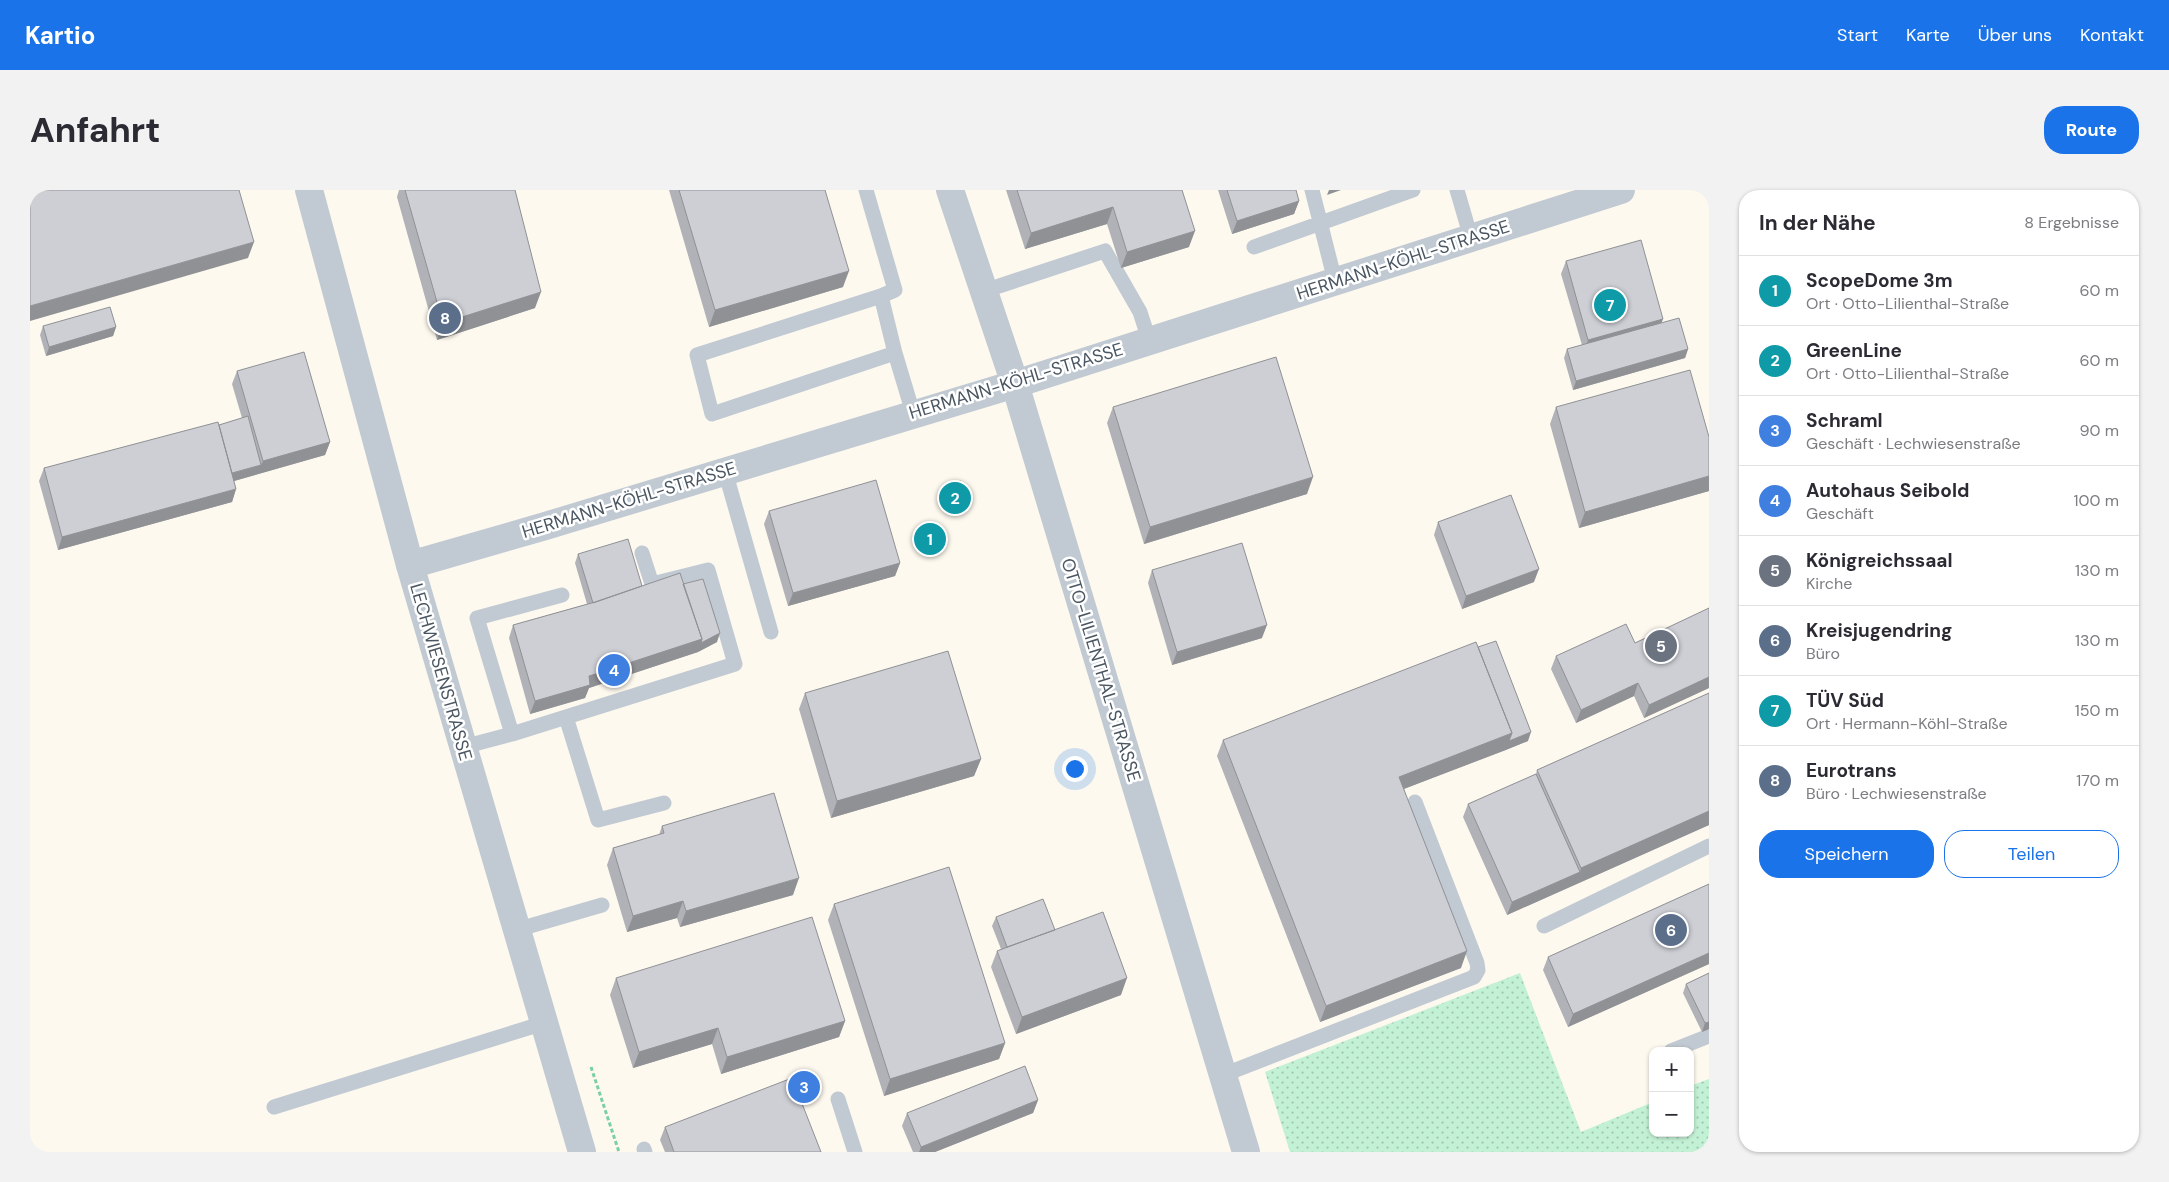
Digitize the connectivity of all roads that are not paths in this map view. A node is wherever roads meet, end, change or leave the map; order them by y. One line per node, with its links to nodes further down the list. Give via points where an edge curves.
1 (308, 190): 20 (street, LECHWIESENSTRASSE)
2 (866, 190): 13 (lane, via 895,290)
3 (950, 190): 12 (street, OTTO-LILIENTHAL-STRASSE)
4 (1312, 190): 8 (lane)
5 (1413, 190): 8 (lane)
6 (1621, 190): 9 (street, HERMANN-KÖHL-STRASSE)
7 (1459, 191): 9 (lane)
8 (1322, 224): 10 (lane); 11 (lane)
9 (1471, 238): 11 (street, HERMANN-KÖHL-STRASSE)
10 (1254, 247)
11 (1335, 281): 14 (street, HERMANN-KÖHL-STRASSE)
12 (984, 291): 14 (lane, via 1105,251 1140,312); 16 (street, OTTO-LILIENTHAL-STRASSE)
13 (881, 296): 15 (lane); 15 (lane, via 696,355 712,414)
14 (1149, 340): 16 (street, HERMANN-KÖHL-STRASSE)
15 (895, 353): 17 (lane)
16 (1015, 384): 17 (street, HERMANN-KÖHL-STRASSE); 35 (street, OTTO-LILIENTHAL-STRASSE)
17 (913, 413): 18 (street, HERMANN-KÖHL-STRASSE)
18 (725, 471): 20 (street, HERMANN-KÖHL-STRASSE); 22 (lane)
19 (642, 553): 23 (lane, via 652,584 708,570 735,664)
20 (410, 565): 25 (street, LECHWIESENSTRASSE)
21 (562, 594): 24 (lane, via 478,618)
22 (771, 632)
23 (566, 717): 24 (lane); 27 (lane, via 598,820)
24 (512, 734): 25 (lane)
25 (463, 747): 31 (street, LECHWIESENSTRASSE)
26 (1415, 802): 35 (lane, via 1477,963 1474,977)
27 (664, 803)
28 (1709, 846): 30 (lane)
29 (602, 905): 31 (lane)
30 (1544, 926)
31 (516, 930): 32 (street, LECHWIESENSTRASSE)
32 (544, 1023): 37 (lane); 38 (street, LECHWIESENSTRASSE)
33 (1709, 1036): 34 (lane)
34 (1681, 1047)
35 (1223, 1075): 40 (street, OTTO-LILIENTHAL-STRASSE)
36 (838, 1099): 39 (lane)
37 (274, 1107)
38 (582, 1152)
39 (855, 1152)
40 (1246, 1152)

